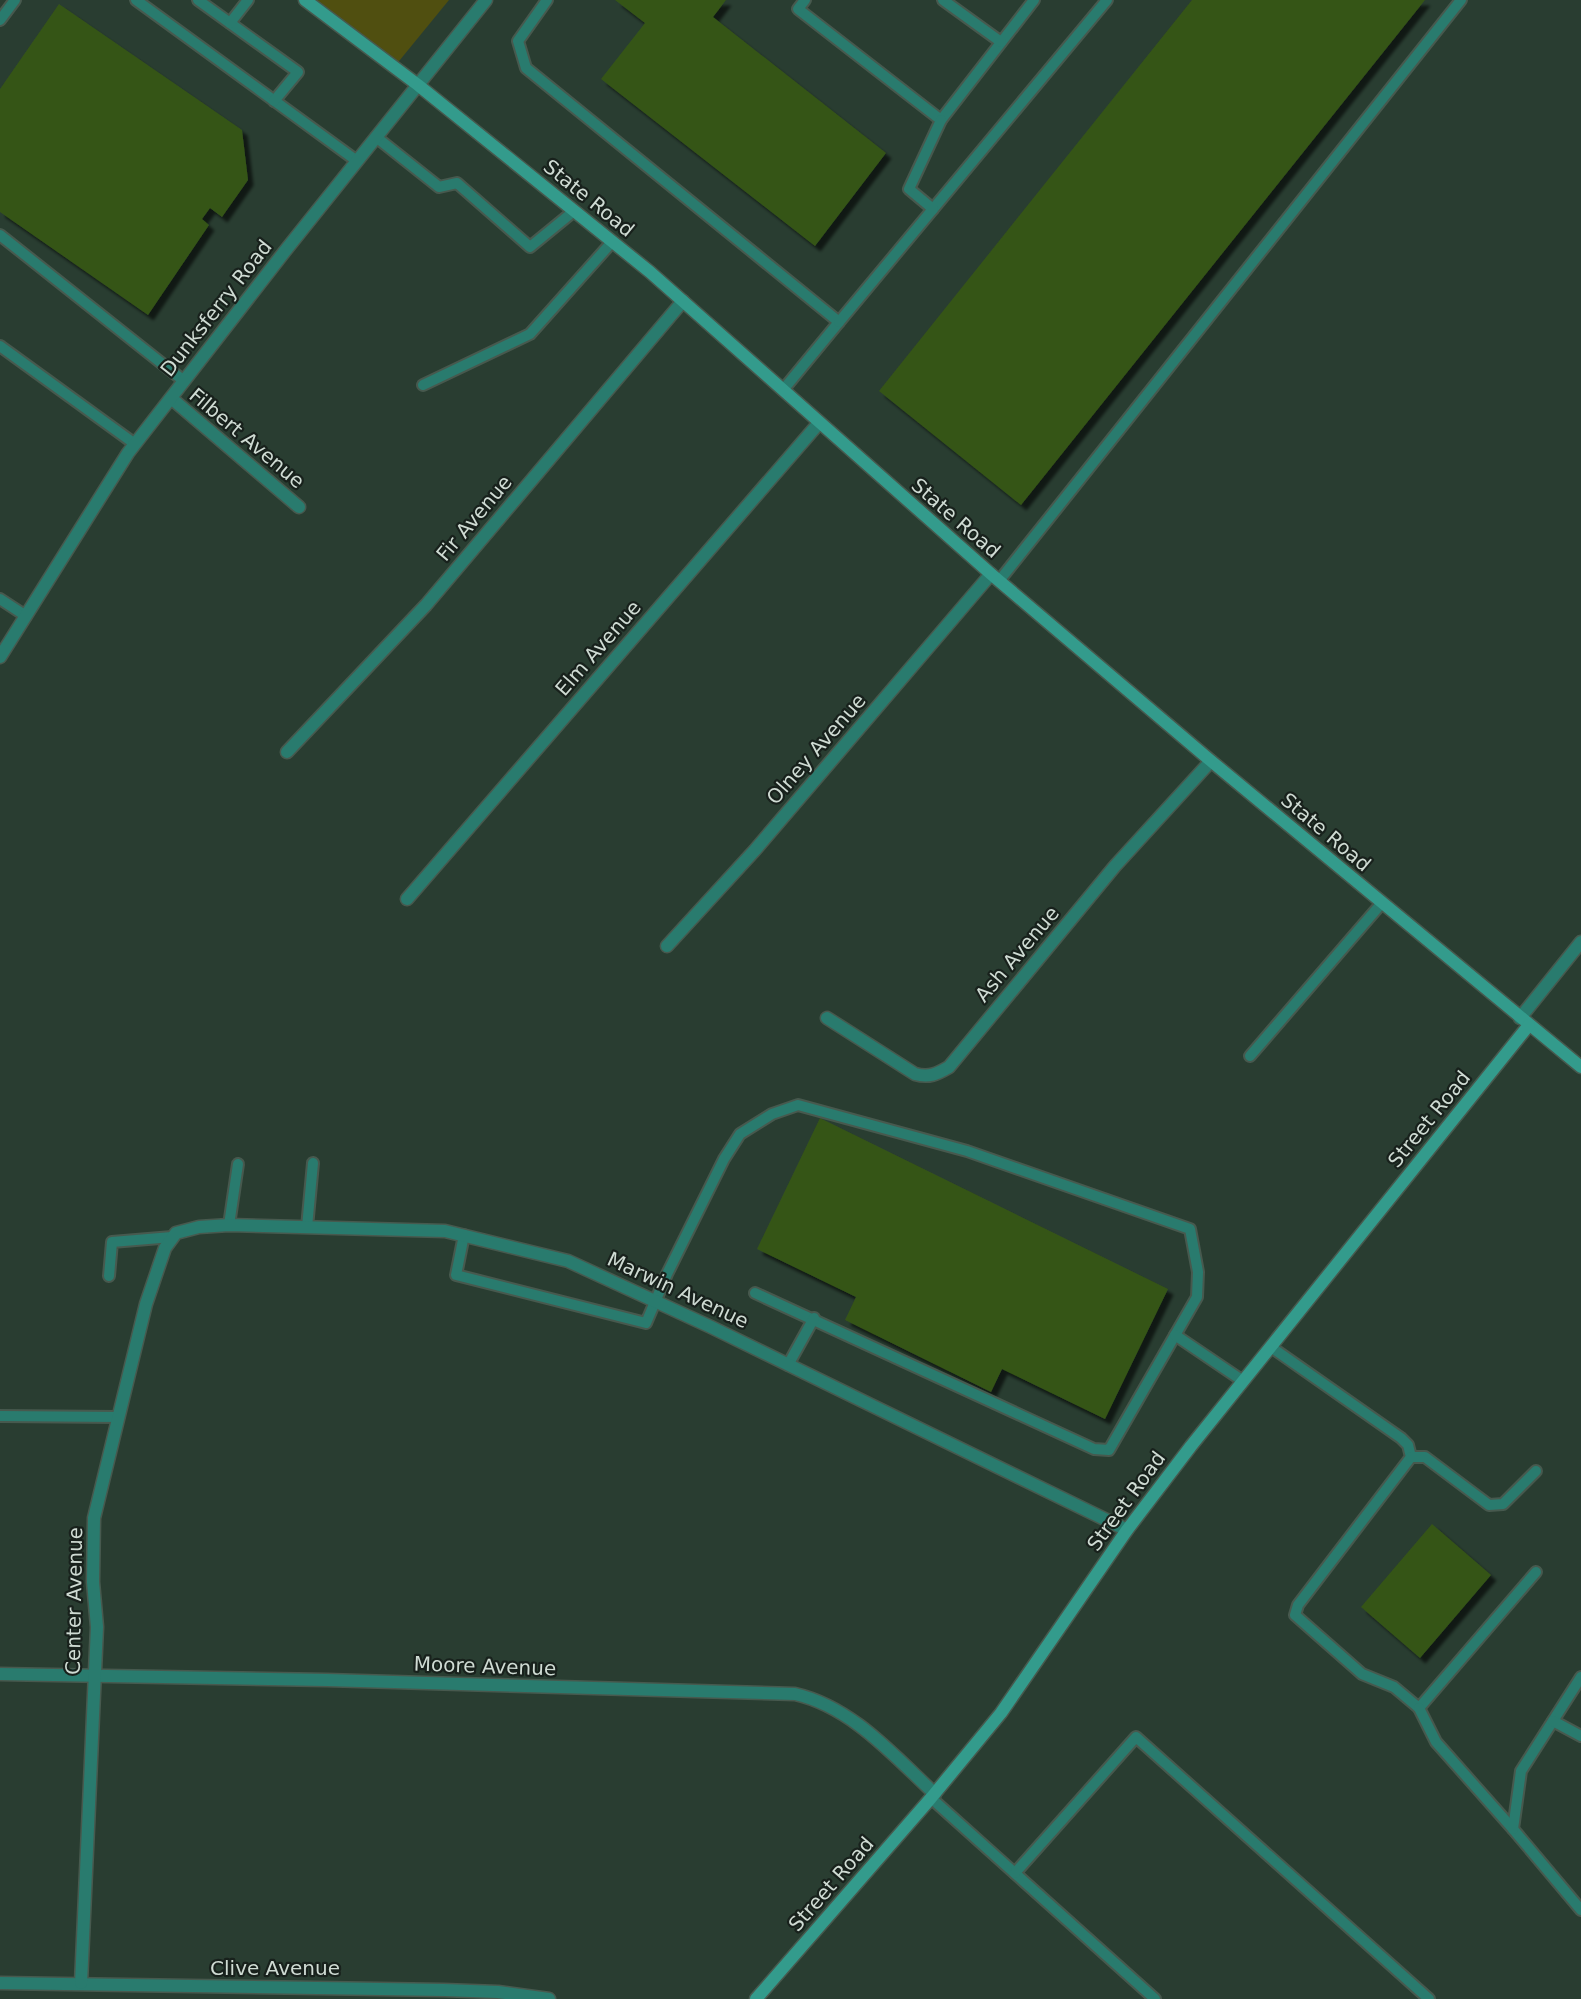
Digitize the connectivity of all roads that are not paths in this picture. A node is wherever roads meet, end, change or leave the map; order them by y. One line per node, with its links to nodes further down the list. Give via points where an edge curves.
1 (15, 0): 13 (lane)
2 (136, 0): 17 (lane)
3 (198, 0): 14 (lane)
4 (248, 0): 14 (lane)
5 (305, 0): 16 (main road, State Road)
6 (486, 0): 16 (street, Dunksferry Road)
7 (547, 0): 26 (lane, via 518,41 526,68)
8 (805, 0): 18 (lane, via 798,9)
9 (943, 0): 15 (lane)
10 (1034, 0): 15 (lane)
11 (1107, 0): 21 (lane)
12 (1461, 0): 35 (lane)
13 (0, 20)
14 (230, 23): 17 (lane, via 298,72)
15 (1001, 42): 18 (lane)
16 (418, 85): 19 (street, Dunksferry Road); 22 (main road, State Road)
17 (274, 101): 20 (lane)
18 (940, 120): 21 (lane, via 909,189)
19 (376, 137): 20 (street, Dunksferry Road); 22 (lane, via 439,187 457,183 530,247)
20 (357, 161): 28 (street, Dunksferry Road)
21 (933, 209): 26 (lane)
22 (574, 211): 24 (main road, State Road)
23 (0, 235): 28 (lane)
24 (612, 242): 25 (main road, State Road); 29 (lane, via 530,334)
25 (683, 301): 30 (main road, State Road); 39 (street, Fir Avenue, via 426,605)
26 (839, 322): 30 (lane)
27 (0, 346): 33 (lane)
28 (184, 381): 31 (street, Dunksferry Road)
29 (423, 385)
30 (783, 390): 32 (main road, State Road)
31 (171, 398): 33 (street, Dunksferry Road); 34 (street, Filbert Avenue)
32 (819, 423): 35 (main road, State Road); 41 (street, Elm Avenue)
33 (135, 444): 37 (street, Dunksferry Road)
34 (299, 507)
35 (995, 577): 40 (main road, State Road); 44 (street, Olney Avenue)
36 (0, 599): 37 (lane)
37 (26, 616): 38 (street, Dunksferry Road)
38 (2, 649)
39 (287, 752)
40 (1210, 761): 42 (main road, State Road); 45 (street, Ash Avenue, via 1115,866 949,1067 936,1075 915,1074)
41 (407, 899)
42 (1381, 904): 46 (main road, State Road); 47 (lane)
43 (1581, 942): 46 (street, Street Road)
44 (667, 946)
45 (827, 1018)
46 (1525, 1022): 48 (main road, State Road); 60 (main road, Street Road)
47 (1250, 1056)
48 (1581, 1067)
49 (313, 1163): 52 (lane)
50 (238, 1164): 51 (lane)
51 (229, 1225): 52 (street, Marwin Avenue); 53 (street, Marwin Avenue, via 199,1227)
52 (307, 1227): 54 (street, Marwin Avenue)
53 (174, 1235): 55 (lane, via 112,1242); 64 (street, Center Avenue, via 165,1248 146,1304)
54 (464, 1235): 57 (street, Marwin Avenue, via 568,1261); 57 (lane, via 456,1275 646,1323)
55 (109, 1276)
56 (755, 1293): 58 (lane)
57 (653, 1302): 59 (lane, via 740,1134 772,1114 798,1105 967,1150 1190,1228 1198,1272 1197,1297); 61 (street, Marwin Avenue)
58 (814, 1318): 59 (lane, via 1094,1449 1108,1450); 61 (lane)
59 (1174, 1335): 62 (lane)
60 (1271, 1347): 62 (main road, Street Road); 65 (lane, via 1401,1438)
61 (788, 1365): 67 (street, Marwin Avenue)
62 (1243, 1381): 67 (main road, Street Road)
63 (0, 1416): 64 (lane)
64 (118, 1417): 70 (street, Center Avenue, via 94,1518 97,1627)
65 (1411, 1456): 66 (lane, via 1425,1457 1489,1505 1503,1504); 72 (lane, via 1298,1605 1295,1615 1362,1674 1394,1688)
66 (1536, 1471)
67 (1127, 1530): 75 (main road, Street Road, via 1024,1683)
68 (1536, 1572): 72 (lane)
69 (0, 1674): 70 (street, Moore Avenue)
70 (93, 1677): 75 (street, Moore Avenue, via 795,1694 846,1715); 80 (street, Center Avenue)
71 (1581, 1677): 73 (lane)
72 (1419, 1708): 76 (lane, via 1436,1742)
73 (1553, 1721): 74 (lane); 76 (lane, via 1521,1771)
74 (1581, 1736)
75 (933, 1796): 77 (lane); 82 (main road, Street Road)
76 (1513, 1829): 78 (lane)
77 (1015, 1874): 83 (lane); 84 (lane, via 1136,1737)
78 (1581, 1910)
79 (0, 1983): 80 (street, Clive Avenue)
80 (81, 1983): 81 (street, Clive Avenue, via 444,1990)
81 (549, 1999)
82 (756, 1999)
83 (1155, 1999)
84 (1428, 1999)

